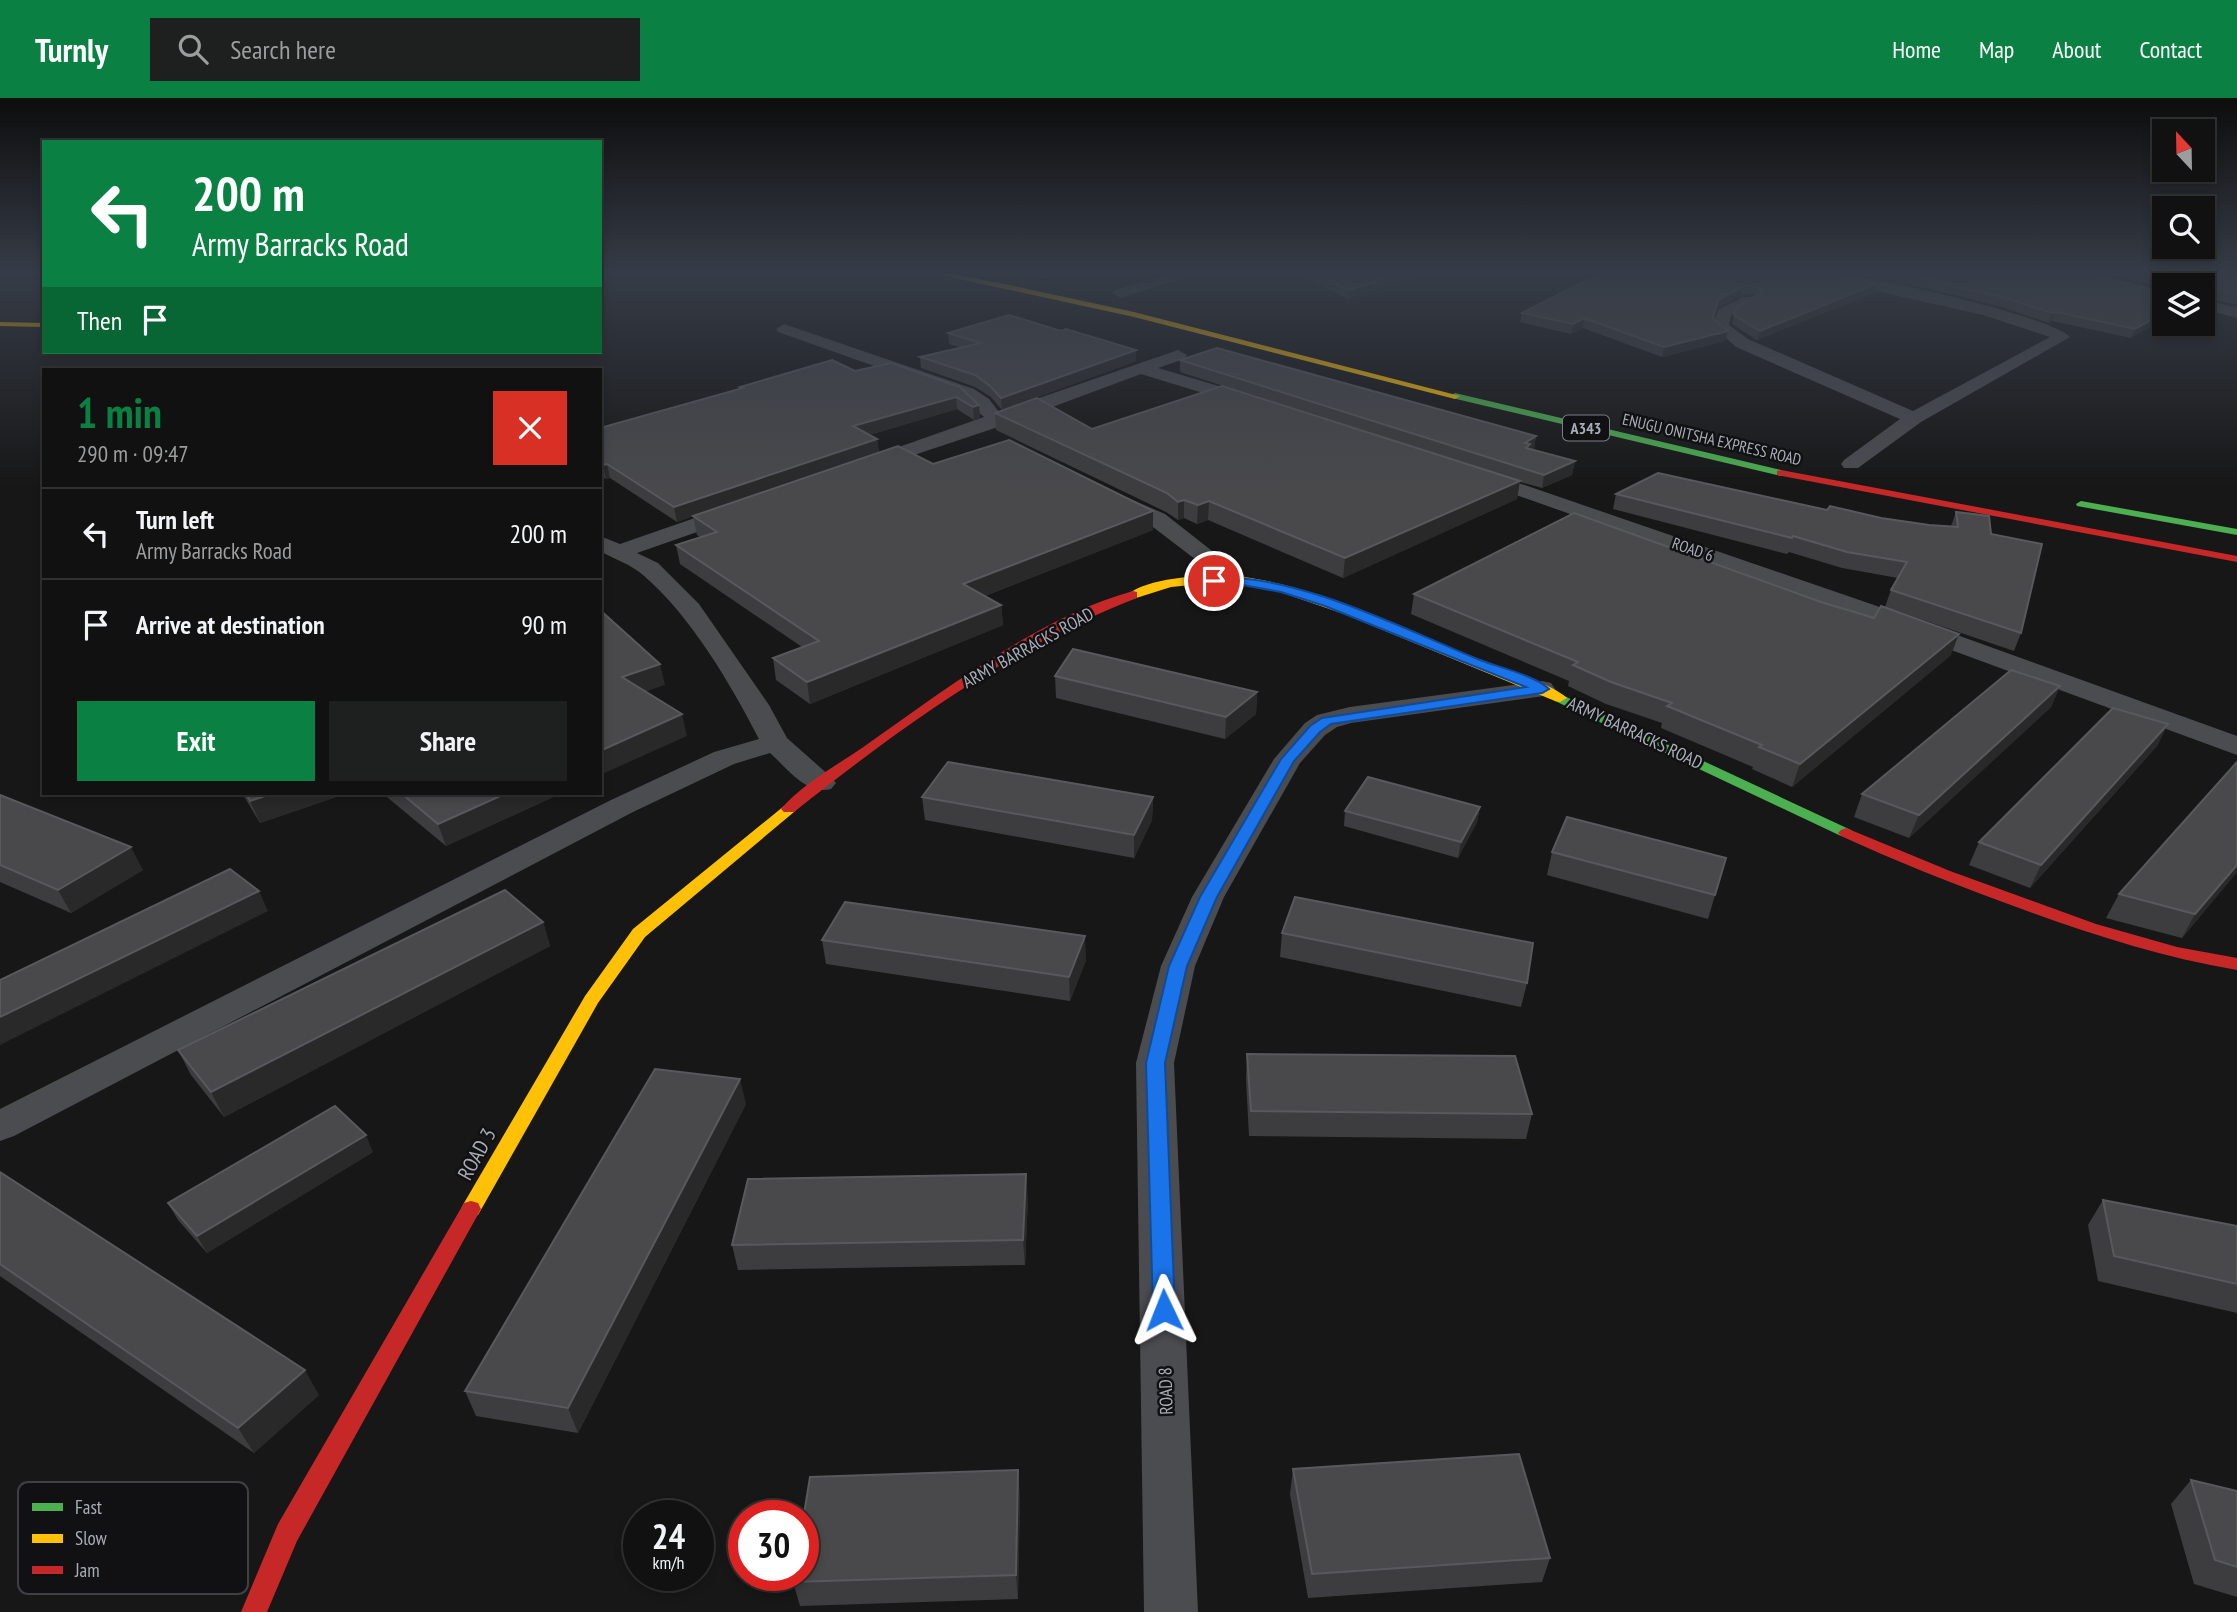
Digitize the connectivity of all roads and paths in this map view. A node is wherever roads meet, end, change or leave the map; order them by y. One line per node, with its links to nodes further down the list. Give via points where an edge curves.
1 (829, 345): 9 (street, via 968,393 982,403)
2 (1250, 345): 19 (main road, ENUGU ONITSHA EXPRESS ROAD / A343, via 1772,471)
3 (1748, 345): 8 (street)
4 (2048, 345): 8 (street)
5 (1178, 355): 6 (street)
6 (1143, 369): 7 (street); 9 (street)
7 (1274, 409)
8 (1914, 418): 10 (street)
9 (996, 431): 13 (street, via 971,429)
10 (1844, 462): 11 (main road)
11 (1870, 467)
12 (1460, 469): 23 (street, ROAD 6, via 1878,614)
13 (846, 472)
14 (1095, 489): 20 (street, via 1157,519)
15 (2065, 501): 17 (main road)
16 (751, 505): 18 (street)
17 (2237, 531)
18 (610, 547): 22 (street, via 650,568 690,609)
19 (2237, 559)
20 (1237, 580): 21 (main road, ARMY BARRACKS ROAD, via 1329,604); 24 (main road, ARMY BARRACKS ROAD, via 1152,588 1104,605 976,676)
21 (1542, 689): 25 (main road, ARMY BARRACKS ROAD, via 1895,856 2095,931 2194,958); 28 (street, ROAD 8, via 1350,715 1315,729 1288,759 1208,897 1178,966 1155,1063)
22 (775, 743): 24 (street); 26 (street, via 724,758 622,806)
23 (2237, 746)
24 (821, 783): 27 (main road, ROAD 3, via 639,933 591,1000 287,1533)
25 (2237, 964)
26 (0, 1126)
27 (254, 1612)
28 (1171, 1612)

